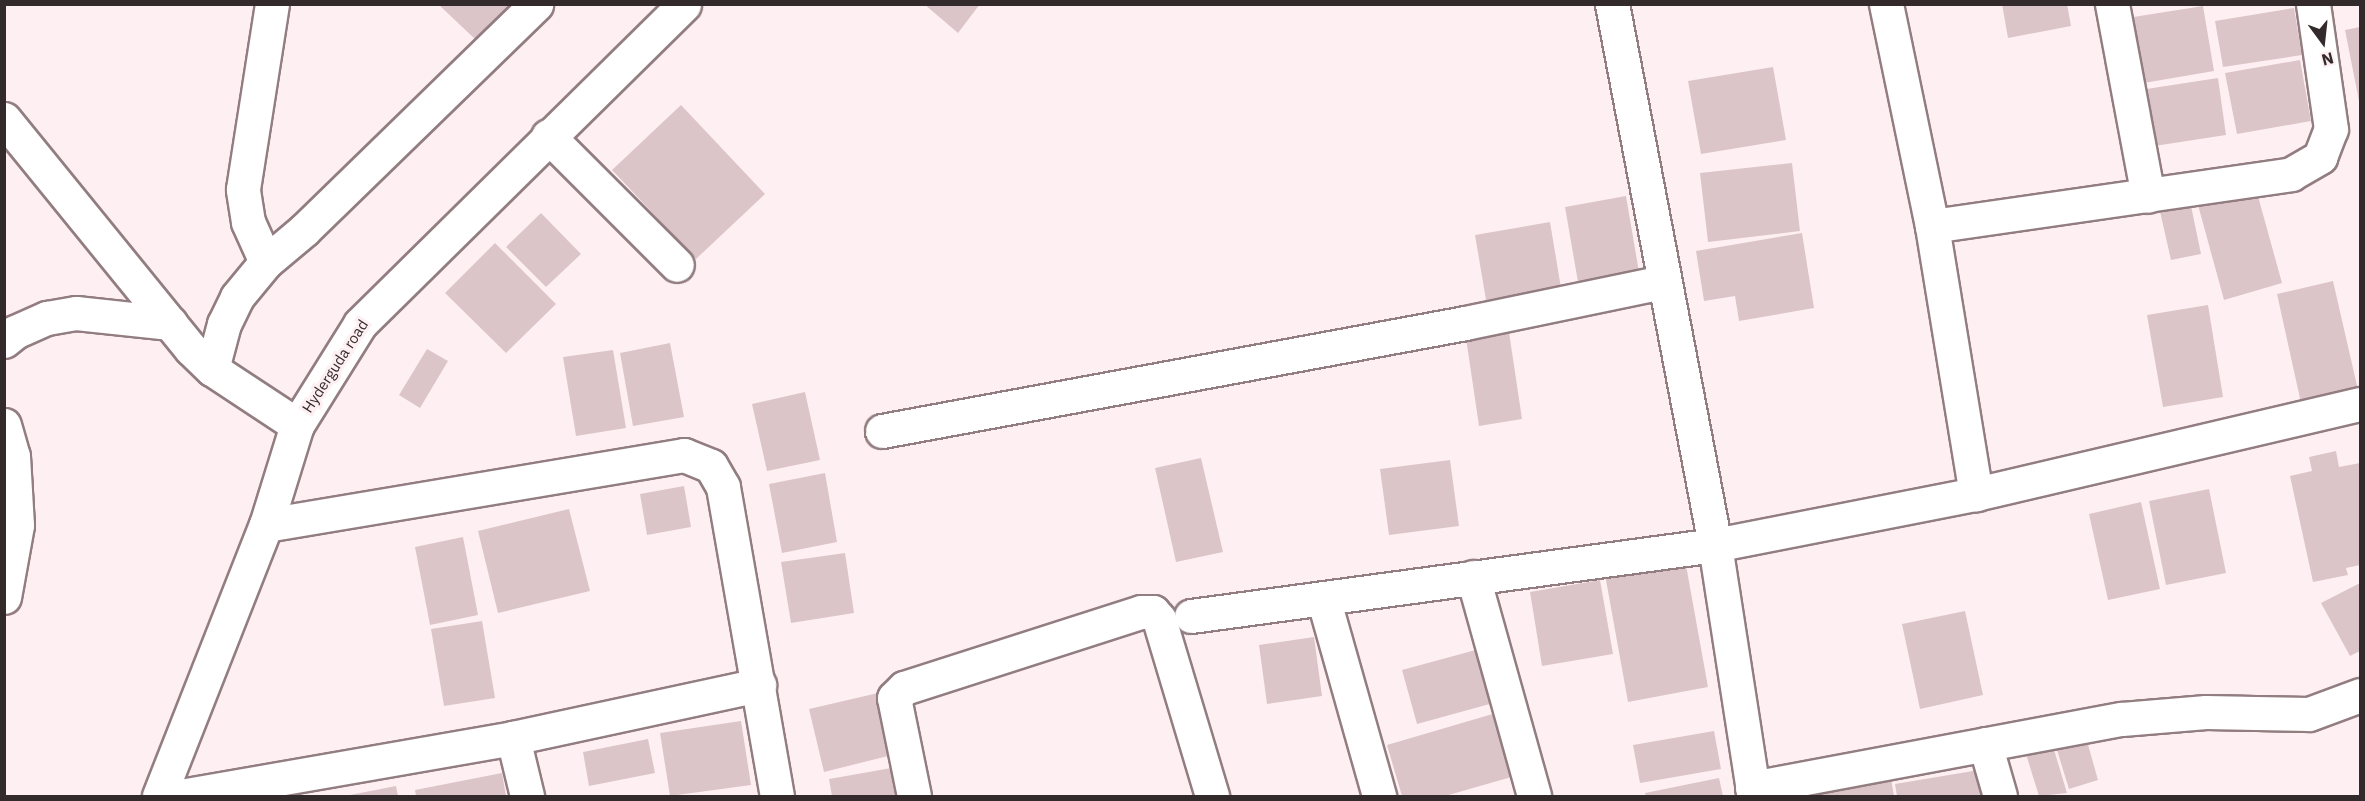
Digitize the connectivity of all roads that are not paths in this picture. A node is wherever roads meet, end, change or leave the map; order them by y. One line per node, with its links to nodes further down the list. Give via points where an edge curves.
1 (272, 4): 12 (street, via 243,189 248,222)
2 (536, 4): 12 (street, via 304,230)
3 (684, 4): 9 (street, Hyderguda road)
4 (1612, 4): 14 (street)
5 (1887, 4): 11 (street)
6 (2112, 4): 10 (street)
7 (2313, 4): 10 (street, via 2331,129 2320,157 2290,174)
8 (4, 119): 15 (street)
9 (548, 136): 13 (street); 20 (street, Hyderguda road, via 360,324)
10 (2148, 196): 11 (street)
11 (1932, 226): 22 (street)
12 (266, 262): 17 (street, via 237,297 224,324)
13 (677, 265)
14 (1663, 282): 21 (street, via 1466,323); 24 (street)
15 (170, 323): 16 (street, via 76,313 47,318); 17 (street)
16 (4, 341)
17 (212, 369): 20 (street)
18 (2361, 404): 22 (street)
19 (4, 425): 26 (street, via 13,456 17,525)
20 (297, 425): 23 (street, Hyderguda road)
21 (882, 430)
22 (1976, 494): 24 (street)
23 (266, 525): 29 (street, via 684,455 711,465 723,488); 34 (street, Hyderguda road)
24 (1715, 545): 25 (street); 33 (street)
25 (1473, 577): 27 (street); 41 (street)
26 (4, 597)
27 (1324, 601): 28 (street); 40 (street)
28 (1191, 616)
29 (759, 685): 31 (street); 37 (street)
30 (2361, 695): 32 (street, via 2309,714 2164,714)
31 (513, 738): 35 (street); 36 (street)
32 (1985, 744): 33 (street); 42 (street)
33 (1753, 792)
34 (159, 796)
35 (181, 796)
36 (527, 796)
37 (777, 796)
38 (914, 796): 39 (street, via 894,698 904,688 1141,612 1153,612 1159,619)
39 (1212, 796)
40 (1379, 796)
41 (1534, 796)
42 (2000, 796)

